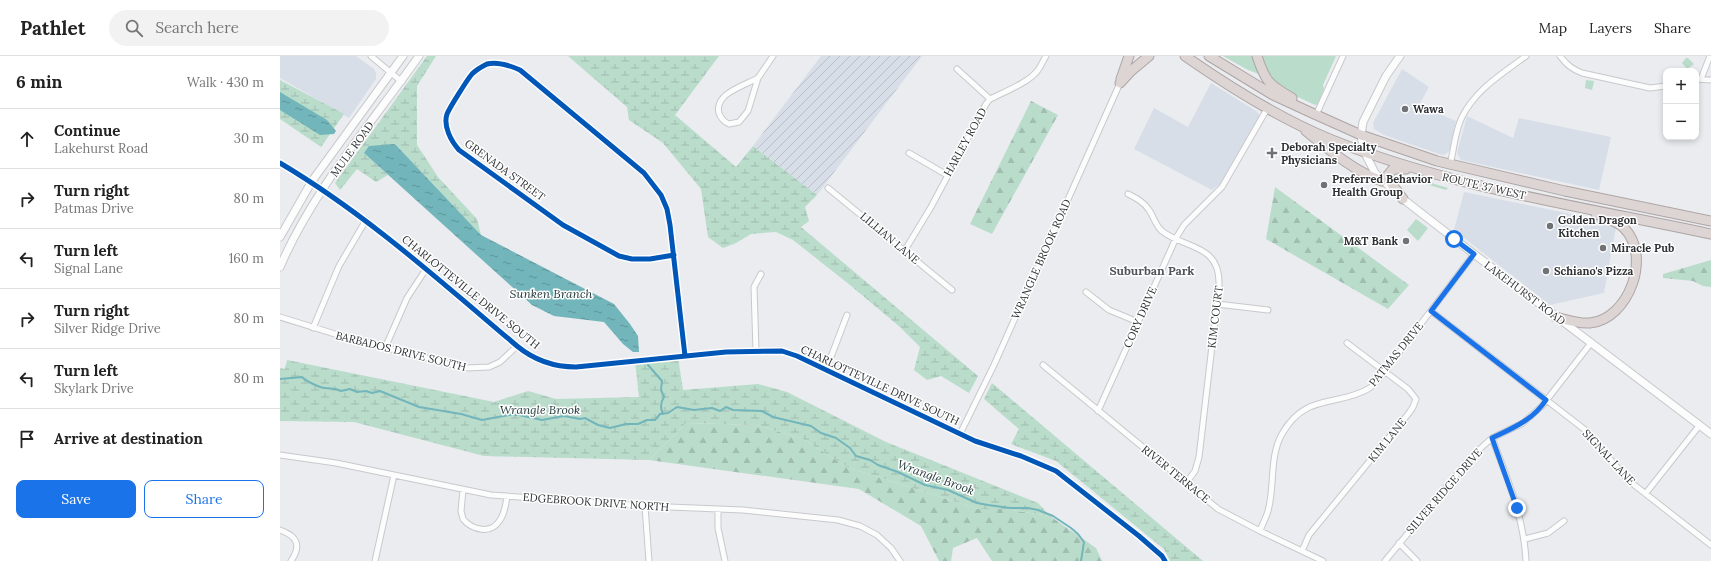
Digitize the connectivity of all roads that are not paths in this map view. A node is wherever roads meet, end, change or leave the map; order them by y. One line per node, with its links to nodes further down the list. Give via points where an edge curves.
1 (371, 56): 18 (street)
2 (403, 56): 18 (main road, MULE ROAD)
3 (419, 56): 23 (main road, MULE ROAD)
4 (773, 56): 20 (street)
5 (1046, 56): 26 (street, HARLEY ROAD, via 1034,75)
6 (1128, 56): 24 (highway)
7 (1148, 56): 24 (highway)
8 (1185, 56): 16 (highway, ROUTE 37 WEST)
9 (1209, 56): 16 (main road); 28 (highway, ROUTE 37 WEST, via 1273,95)
10 (1257, 56): 28 (highway, via 1267,81)
11 (1342, 56): 28 (street)
12 (1400, 56): 30 (main road, via 1386,76 1363,122)
13 (1526, 56): 34 (street, via 1486,85 1469,106 1458,130)
14 (1560, 56): 25 (street, via 1566,64 1582,73 1650,88)
15 (1710, 56): 19 (street)
16 (1202, 68): 27 (highway, ROUTE 37 WEST)
17 (957, 69): 26 (street)
18 (391, 74): 23 (street); 37 (main road, MULE ROAD)
19 (1699, 77)
20 (758, 78): 20 (street, via 726,94 720,100 718,108 723,121 729,124 742,120 748,111)
21 (1699, 79): 22 (street)
22 (1711, 80)
23 (402, 82): 40 (main road, MULE ROAD)
24 (1120, 83): 77 (street, WRANGLE BROOK ROAD, via 994,365)
25 (1663, 86)
26 (990, 99): 36 (street, HARLEY ROAD, via 974,123)
27 (1267, 109): 29 (highway, ROUTE 37 WEST); 48 (street, CORY DRIVE, via 1222,187 1184,225)
28 (1314, 114): 30 (highway, ROUTE 37 WEST)
29 (1298, 123): 31 (highway, ROUTE 37 WEST); 38 (highway, via 1323,145 1368,176)
30 (1361, 135): 31 (main road, LAKEHURST ROAD); 34 (highway, ROUTE 37 WEST)
31 (1364, 151): 35 (highway, ROUTE 37 WEST); 38 (main road, LAKEHURST ROAD, via 1375,174)
32 (909, 153): 36 (street)
33 (280, 163): 37 (street, CHARLOTTEVILLE DRIVE SOUTH)
34 (1450, 165): 45 (highway, ROUTE 37 WEST)
35 (1418, 169): 42 (highway, via 1397,169 1388,175); 43 (highway, ROUTE 37 WEST, via 1480,186)
36 (947, 175): 49 (street, HARLEY ROAD)
37 (312, 181): 40 (street, CHARLOTTEVILLE DRIVE SOUTH); 47 (main road, MULE ROAD)
38 (1382, 181): 42 (main road, LAKEHURST ROAD)
39 (828, 188): 49 (street, LILLIAN LANE)
40 (323, 190): 44 (street, CHARLOTTEVILLE DRIVE SOUTH); 52 (main road, MULE ROAD, via 293,238)
41 (1128, 194): 48 (street, KIM COURT, via 1146,206 1160,229)
42 (1403, 198): 50 (main road, LAKEHURST ROAD)
43 (1574, 206): 46 (highway, ROUTE 37 WEST); 62 (highway, via 1623,228 1632,240 1636,252 1635,275 1631,288 1621,304 1608,317 1589,324)
44 (366, 220): 53 (street, CHARLOTTEVILLE DRIVE SOUTH); 64 (street, via 339,266)
45 (1711, 221)
46 (1711, 234)
47 (280, 237)
48 (1176, 238): 57 (street, KIM COURT, via 1202,250 1213,261 1220,279); 63 (street, CORY DRIVE)
49 (905, 250): 55 (street, LILLIAN LANE)
50 (1474, 254): 59 (street, PATMAS DRIVE); 62 (main road, LAKEHURST ROAD)
51 (674, 255): 51 (street, GRENADA STREET, via 667,209 661,195 644,173 520,70 495,63 487,64 472,74 447,114 450,136 459,150 563,225 619,256 650,259); 70 (street, GRENADA STREET)
52 (280, 267)
53 (426, 269): 67 (street, CHARLOTTEVILLE DRIVE SOUTH); 68 (street, via 407,298)
54 (761, 274): 69 (street, via 754,287)
55 (952, 290)
56 (1086, 292): 63 (street, via 1110,310)
57 (1217, 304): 58 (street); 82 (street, KIM COURT, via 1199,457 1195,471)
58 (1268, 310)
59 (1431, 311): 73 (street, PATMAS DRIVE); 74 (street, SIGNAL LANE)
60 (847, 315): 72 (street)
61 (280, 317): 64 (street, BARBADOS DRIVE SOUTH)
62 (1556, 317): 66 (main road, LAKEHURST ROAD)
63 (1138, 322): 75 (street, CORY DRIVE)
64 (313, 328): 68 (street, BARBADOS DRIVE SOUTH)
65 (1348, 342): 73 (street, KIM LANE)
66 (1591, 343): 74 (street, SILVER RIDGE DRIVE); 76 (main road, LAKEHURST ROAD)
67 (517, 346): 68 (street, BARBADOS DRIVE SOUTH, via 500,362 475,369); 70 (street, CHARLOTTEVILLE DRIVE SOUTH, via 540,361 564,367)
68 (385, 348)
69 (756, 351): 70 (street, CHARLOTTEVILLE DRIVE SOUTH); 72 (street, CHARLOTTEVILLE DRIVE SOUTH, via 782,351)
70 (685, 356)
71 (1043, 365): 75 (street, RIVER TERRACE)
72 (826, 370): 77 (street, CHARLOTTEVILLE DRIVE SOUTH)
73 (1385, 371): 90 (street, PATMAS DRIVE, via 1369,388 1314,405 1300,412 1289,422 1275,452 1268,511); 94 (street, KIM LANE, via 1414,395 1416,399 1413,407 1309,536)
74 (1546, 400): 79 (street, SILVER RIDGE DRIVE, via 1523,423); 84 (street, SIGNAL LANE, via 1584,429 1628,480)
75 (1098, 411): 82 (street, RIVER TERRACE)
76 (1699, 426): 78 (main road, LAKEHURST ROAD); 84 (street)
77 (960, 434): 100 (street, CHARLOTTEVILLE DRIVE SOUTH, via 1056,471 1139,536)
78 (1711, 434)
79 (1492, 438): 91 (street, via 1513,493); 92 (street, SILVER RIDGE DRIVE, via 1467,462)
80 (280, 455): 81 (street, EDGEBROOK DRIVE NORTH)
81 (394, 475): 83 (street, EDGEBROOK DRIVE NORTH); 96 (street)
82 (1187, 482): 90 (street, RIVER TERRACE, via 1218,509)
83 (463, 490): 85 (street, EDGEBROOK DRIVE NORTH); 85 (street, via 462,519 477,529 486,530 497,525)
84 (1646, 493): 93 (street, SIGNAL LANE)
85 (508, 496): 86 (street, EDGEBROOK DRIVE NORTH)
86 (645, 506): 87 (street, EDGEBROOK DRIVE NORTH); 97 (street)
87 (718, 509): 98 (street, via 718,528); 99 (street, EDGEBROOK DRIVE NORTH, via 838,520 860,526 877,535)
88 (1564, 520): 91 (street, via 1548,533)
89 (280, 530): 95 (street, via 293,535 296,539 295,555)
90 (1260, 531): 94 (street, RIVER TERRACE)
91 (1525, 539): 104 (street)
92 (1399, 543): 102 (street, SILVER RIDGE DRIVE); 103 (street)
93 (1711, 545)
94 (1302, 551): 101 (street, RIVER TERRACE)
95 (291, 561)
96 (376, 561)
97 (649, 561)
98 (725, 561)
99 (900, 561)
100 (1165, 561)
101 (1323, 561)
102 (1385, 561)
103 (1417, 561)
104 (1526, 561)

